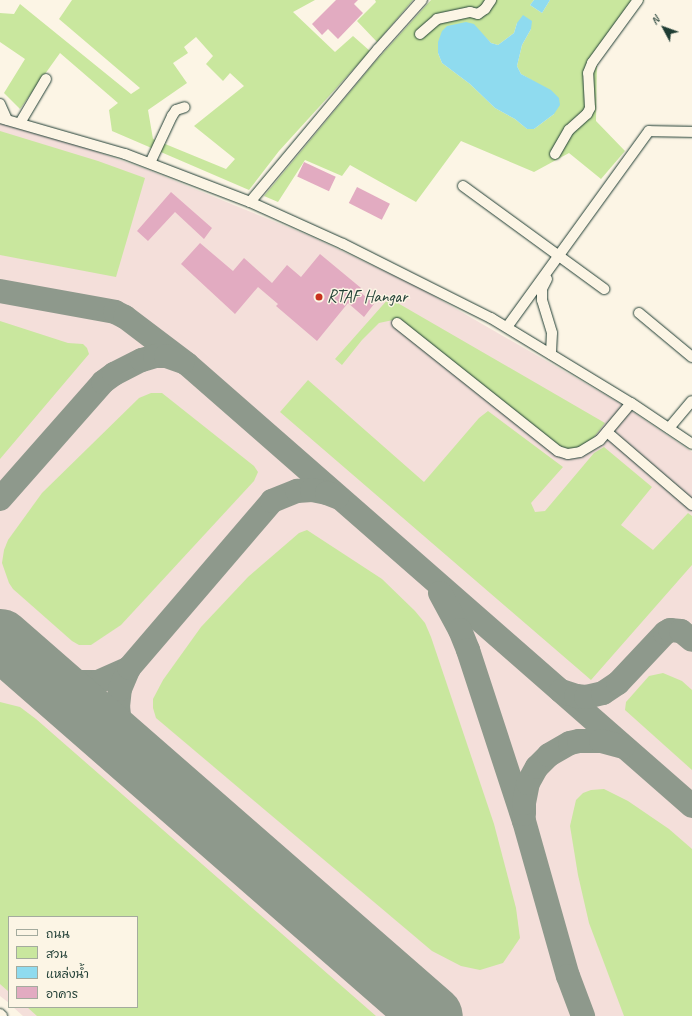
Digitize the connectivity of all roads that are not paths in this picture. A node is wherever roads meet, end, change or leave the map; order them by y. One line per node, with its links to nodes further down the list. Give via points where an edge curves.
1 (422, 0): 14 (street)
2 (491, 0): 4 (street, via 478,14 470,12 437,19)
3 (638, 0): 11 (street, via 592,63 588,73 590,108 569,130)
4 (420, 34)
5 (46, 79): 9 (street)
6 (0, 104): 8 (street)
7 (185, 107): 12 (street, via 176,110 172,116)
8 (4, 119): 9 (street)
9 (20, 123): 12 (street)
10 (692, 132): 15 (street, via 649,131)
11 (555, 154)
12 (150, 163): 14 (street)
13 (463, 186): 15 (street)
14 (250, 202): 20 (street, via 408,275)
15 (559, 256): 16 (street); 17 (street)
16 (550, 267): 20 (street); 21 (street, via 542,289 542,300 552,333)
17 (604, 289)
18 (639, 313): 22 (street)
19 (397, 323): 26 (street, via 558,451 568,454 580,452 600,440)
20 (507, 327): 21 (street)
21 (551, 354): 24 (street)
22 (692, 356)
23 (692, 401): 25 (street)
24 (631, 402): 25 (street); 26 (street)
25 (669, 428): 27 (street)
26 (607, 432): 28 (street)
27 (692, 444)
28 (692, 505)

